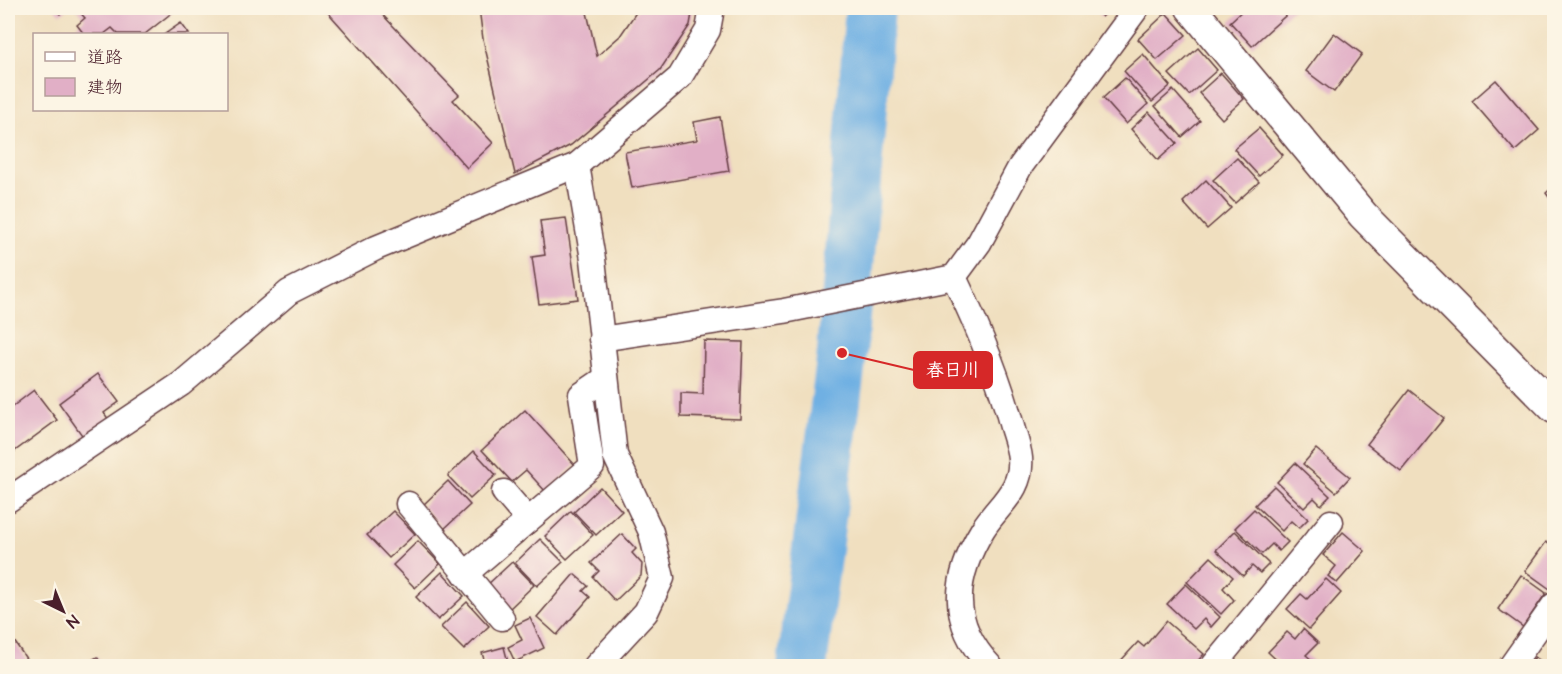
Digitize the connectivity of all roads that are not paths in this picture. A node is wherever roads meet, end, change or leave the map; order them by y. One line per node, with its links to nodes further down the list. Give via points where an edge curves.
1 (712, 8): 4 (street, via 708,30 680,77)
2 (1137, 8): 5 (street, via 1020,167 979,243)
3 (1191, 8): 8 (street, via 1363,215)
4 (577, 165): 6 (street, via 593,259); 10 (street, via 376,248 289,292 181,384)
5 (954, 277): 6 (street, via 784,311); 18 (street, via 1007,407 1021,459 1015,491 984,528 960,579 958,601 973,649)
6 (601, 339): 7 (street)
7 (606, 378): 12 (street, via 581,395 592,466); 17 (street, via 615,455 651,532 662,578 646,612)
8 (1554, 408)
9 (504, 492): 12 (street)
10 (8, 500)
11 (408, 504): 14 (street)
12 (528, 520): 14 (street)
13 (1331, 522): 19 (street)
14 (465, 574): 16 (street)
15 (1554, 605): 20 (street)
16 (502, 618)
17 (596, 666)
18 (990, 666)
19 (1214, 666)
20 (1511, 666)

